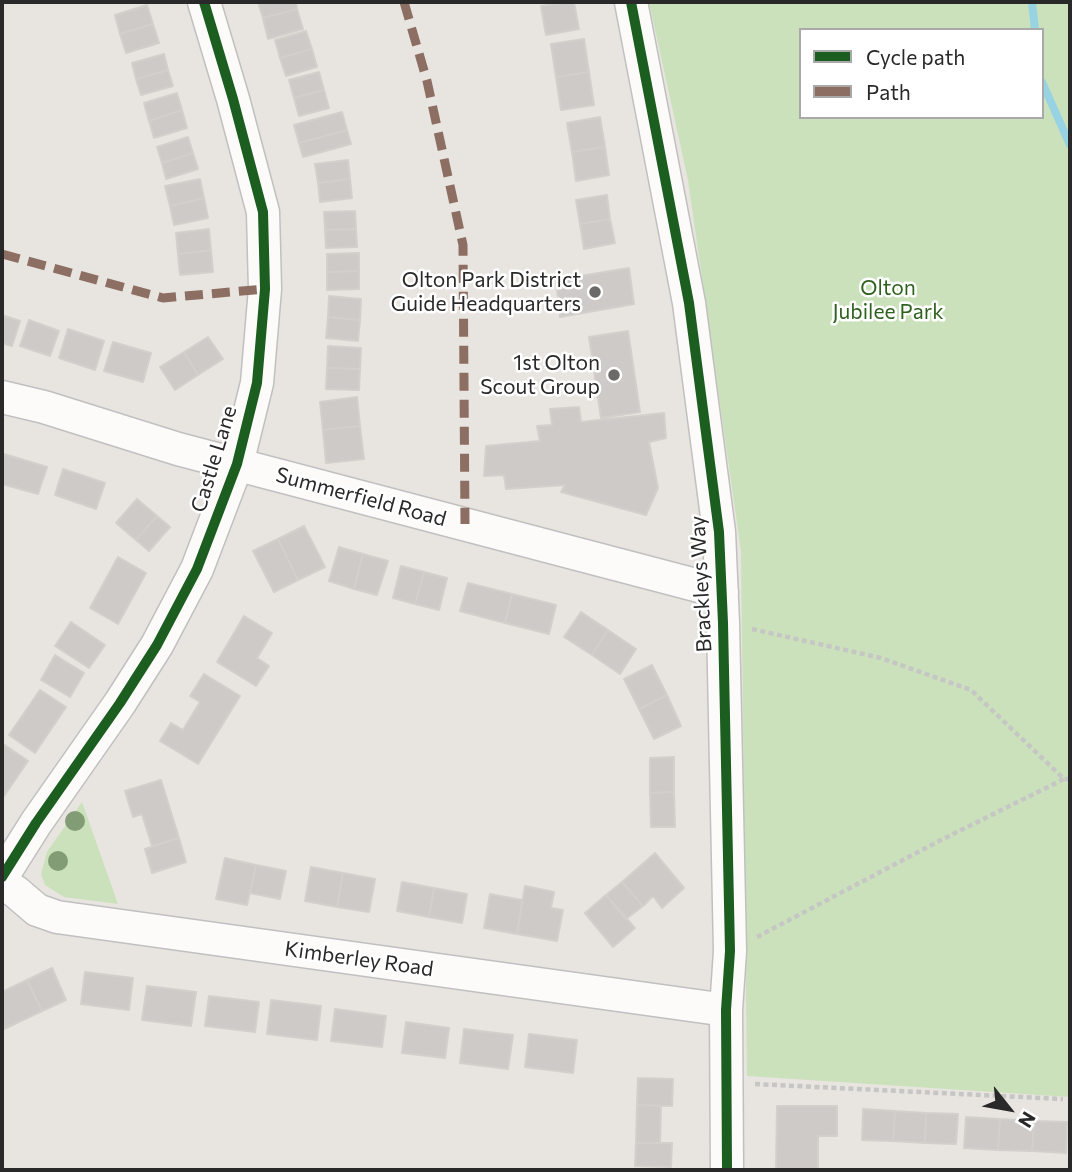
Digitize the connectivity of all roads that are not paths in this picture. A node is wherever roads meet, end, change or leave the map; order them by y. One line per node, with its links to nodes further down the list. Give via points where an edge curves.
1 (204, 2): 4 (street, Castle Lane, via 263,212 265,289 257,383)
2 (632, 2): 5 (street, Brackleys Way, via 690,303 719,532)
3 (2, 397): 4 (street, Summerfield Road)
4 (237, 464): 5 (street, Summerfield Road); 6 (street, Castle Lane, via 197,569 157,645)
5 (723, 607): 8 (street, Brackleys Way, via 730,951)
6 (2, 877)
7 (2, 883): 8 (street, Kimberley Road, via 37,910 57,916)
8 (726, 1010): 9 (street, Brackleys Way)
9 (727, 1170)

